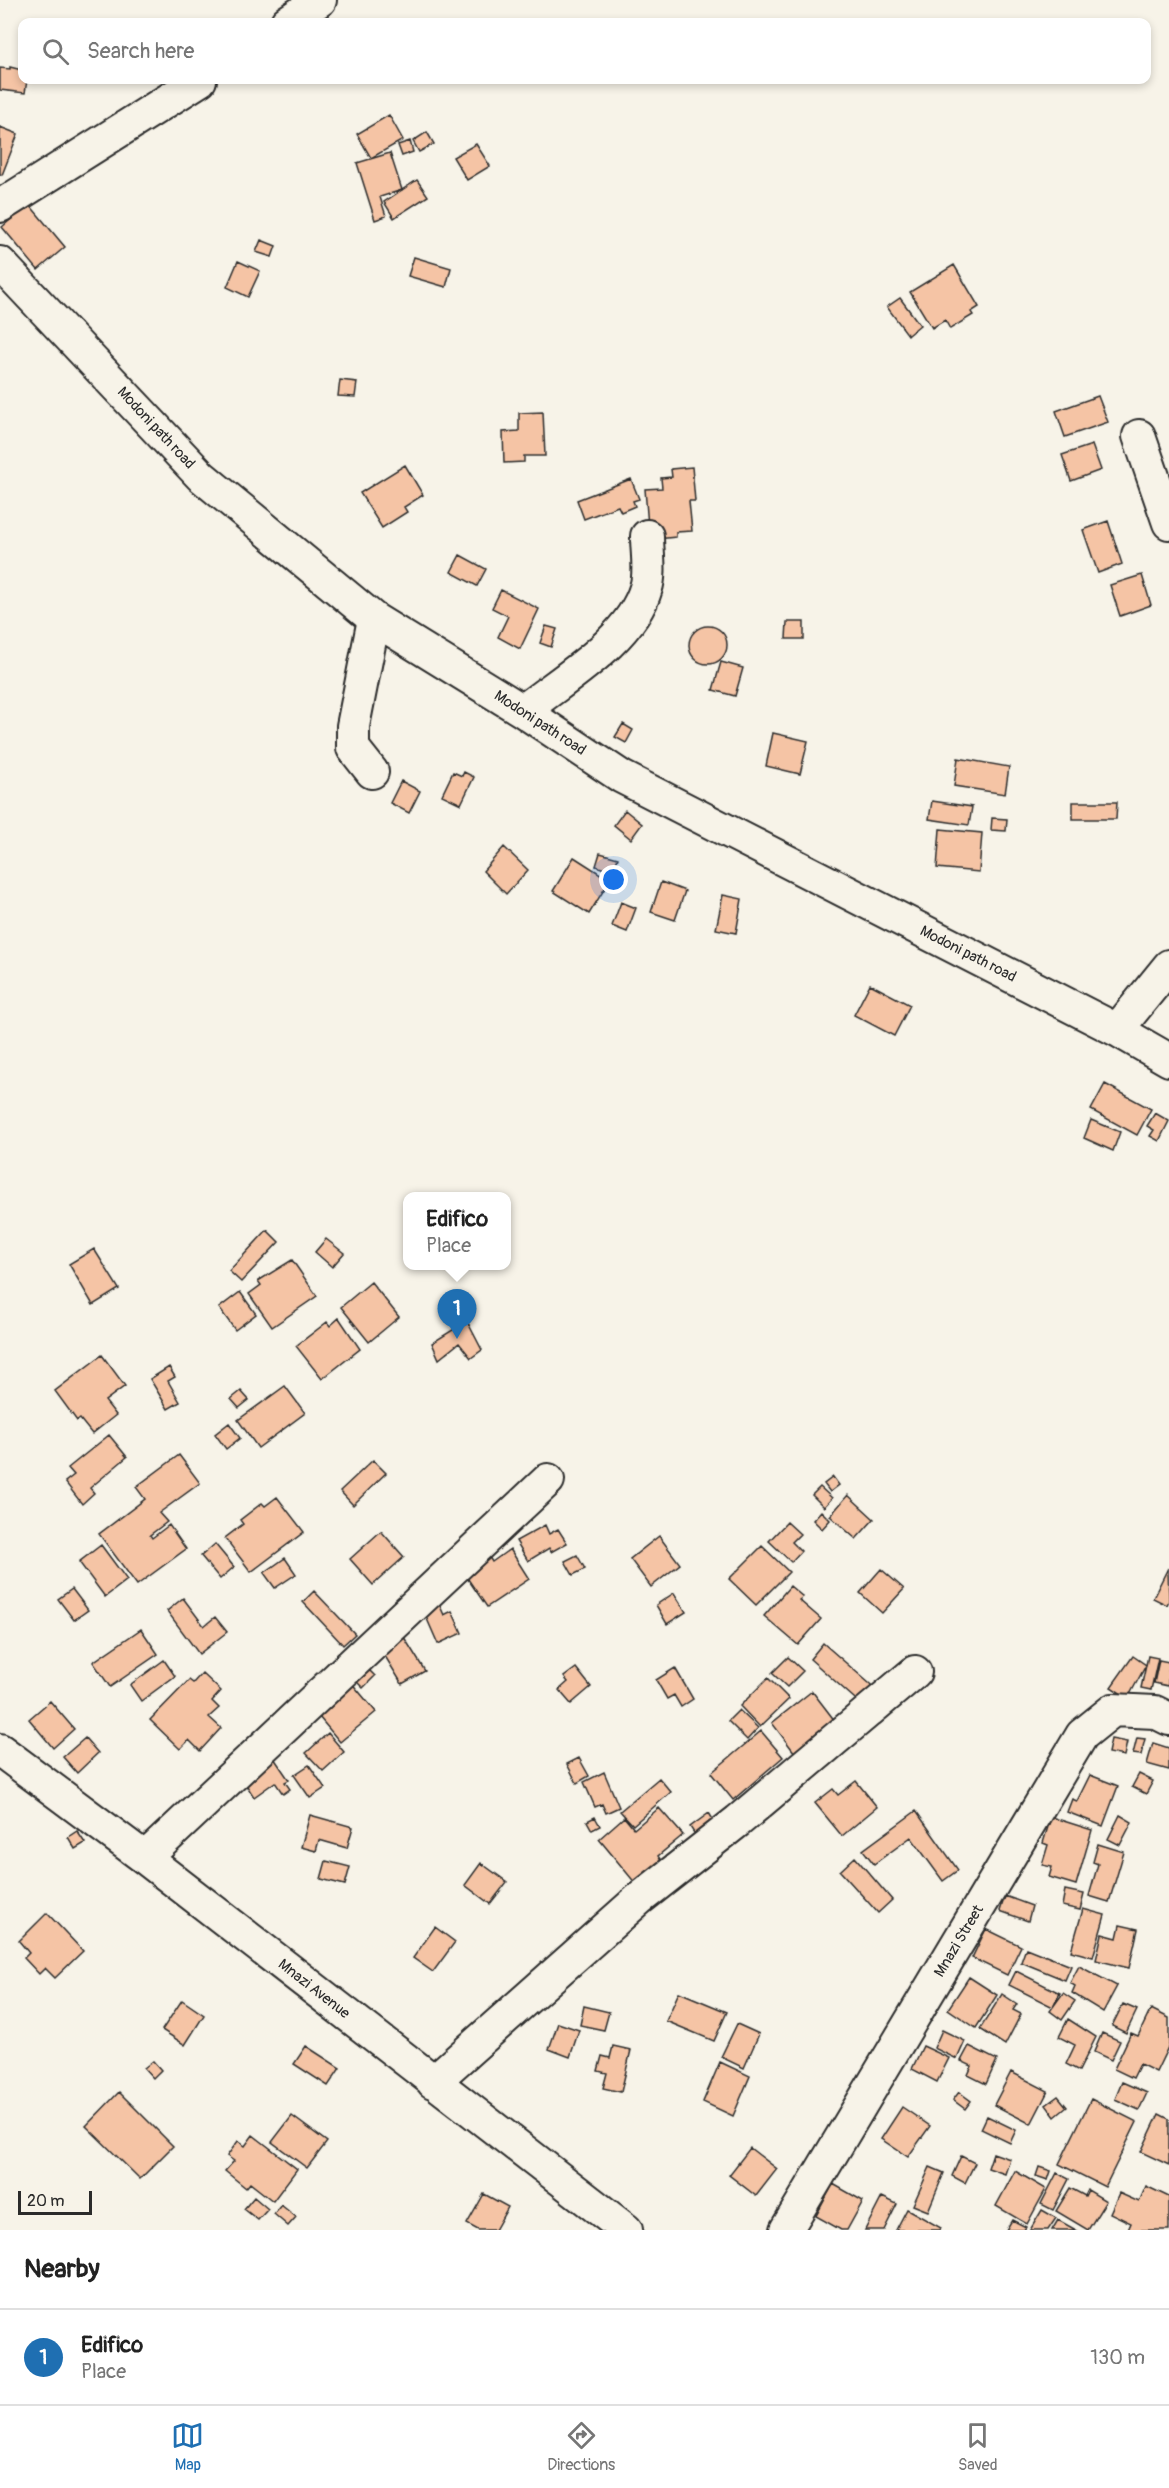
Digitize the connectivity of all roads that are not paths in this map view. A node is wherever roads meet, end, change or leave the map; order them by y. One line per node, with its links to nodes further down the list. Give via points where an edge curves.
1 (320, 0): 2 (street)
2 (293, 18)
3 (194, 84): 4 (street)
4 (0, 206)
5 (0, 263): 9 (street, Modoni path road, via 201,476)
6 (1139, 436): 7 (street)
7 (1169, 523)
8 (647, 536): 10 (street, via 647,585 636,615 612,641)
9 (374, 619): 10 (street, Modoni path road); 11 (street, via 353,726 353,747)
10 (523, 711): 13 (street, Modoni path road, via 622,777)
11 (372, 772)
12 (1169, 966): 13 (street)
13 (1117, 1030): 14 (street, Modoni path road)
14 (1169, 1060)
15 (548, 1480): 19 (street)
16 (915, 1672): 20 (street, via 639,1899)
17 (1169, 1719): 22 (street, Mnazi Street, via 1155,1712 1113,1710 1083,1736)
18 (0, 1750): 19 (street, Mnazi Avenue)
19 (145, 1858): 20 (street, Mnazi Avenue)
20 (433, 2082): 21 (street, Mnazi Avenue)
21 (626, 2230)
22 (786, 2230)

